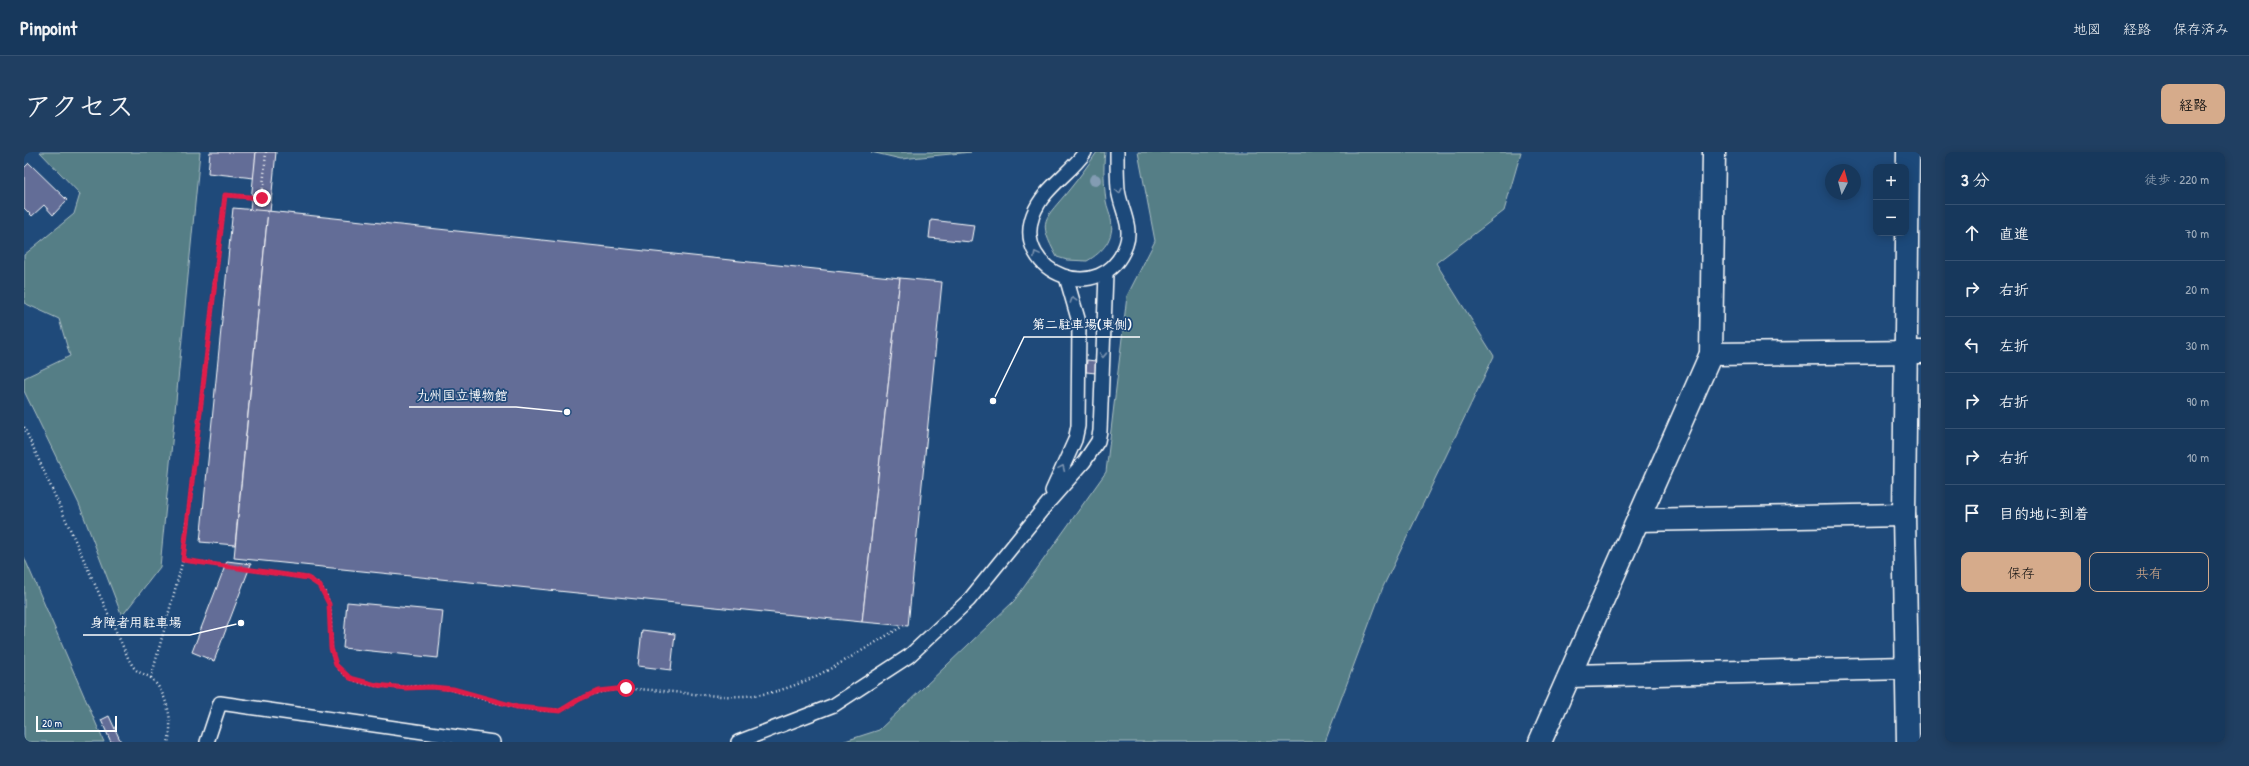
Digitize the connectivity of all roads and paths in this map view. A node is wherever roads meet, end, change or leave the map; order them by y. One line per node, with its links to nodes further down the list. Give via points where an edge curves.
1 (266, 152): 14 (path, via 262,198 225,195)
2 (1085, 152): 7 (lane, one-way to 2, via 1054,273 1041,262 1033,249 1030,231 1033,214 1047,192)
3 (1117, 152): 6 (lane, one-way to 6, via 1118,190 1128,233 1126,245 1118,260)
4 (1714, 152): 9 (street)
5 (1908, 152): 8 (street)
6 (1106, 274): 7 (lane, via 1089,278); 11 (lane, one-way to 11, via 1098,441 1084,462)
7 (1066, 277): 11 (lane, one-way to 7, via 1075,440 1078,426 1079,322)
8 (1914, 352): 9 (street); 12 (street)
9 (1711, 354): 13 (street)
10 (24, 426): 18 (path, via 129,660 136,670)
11 (1046, 504): 22 (lane, via 969,600 909,656 834,706)
12 (1904, 515): 13 (street); 16 (street)
13 (1638, 520): 17 (street)
14 (183, 560): 15 (path, via 308,578 320,586 329,604 331,648 336,665 350,678 376,685 453,689 517,707 560,711 598,691 626,688 734,696 752,696 789,688); 18 (path)
15 (903, 626)
16 (1906, 668): 17 (street); 24 (street)
17 (1570, 676): 23 (street)
18 (152, 678): 19 (path, via 163,693 170,719 171,734)
19 (168, 742)
20 (206, 742): 21 (lane, via 220,703)
21 (493, 742)
22 (738, 742)
23 (1540, 742)
24 (1908, 742)

